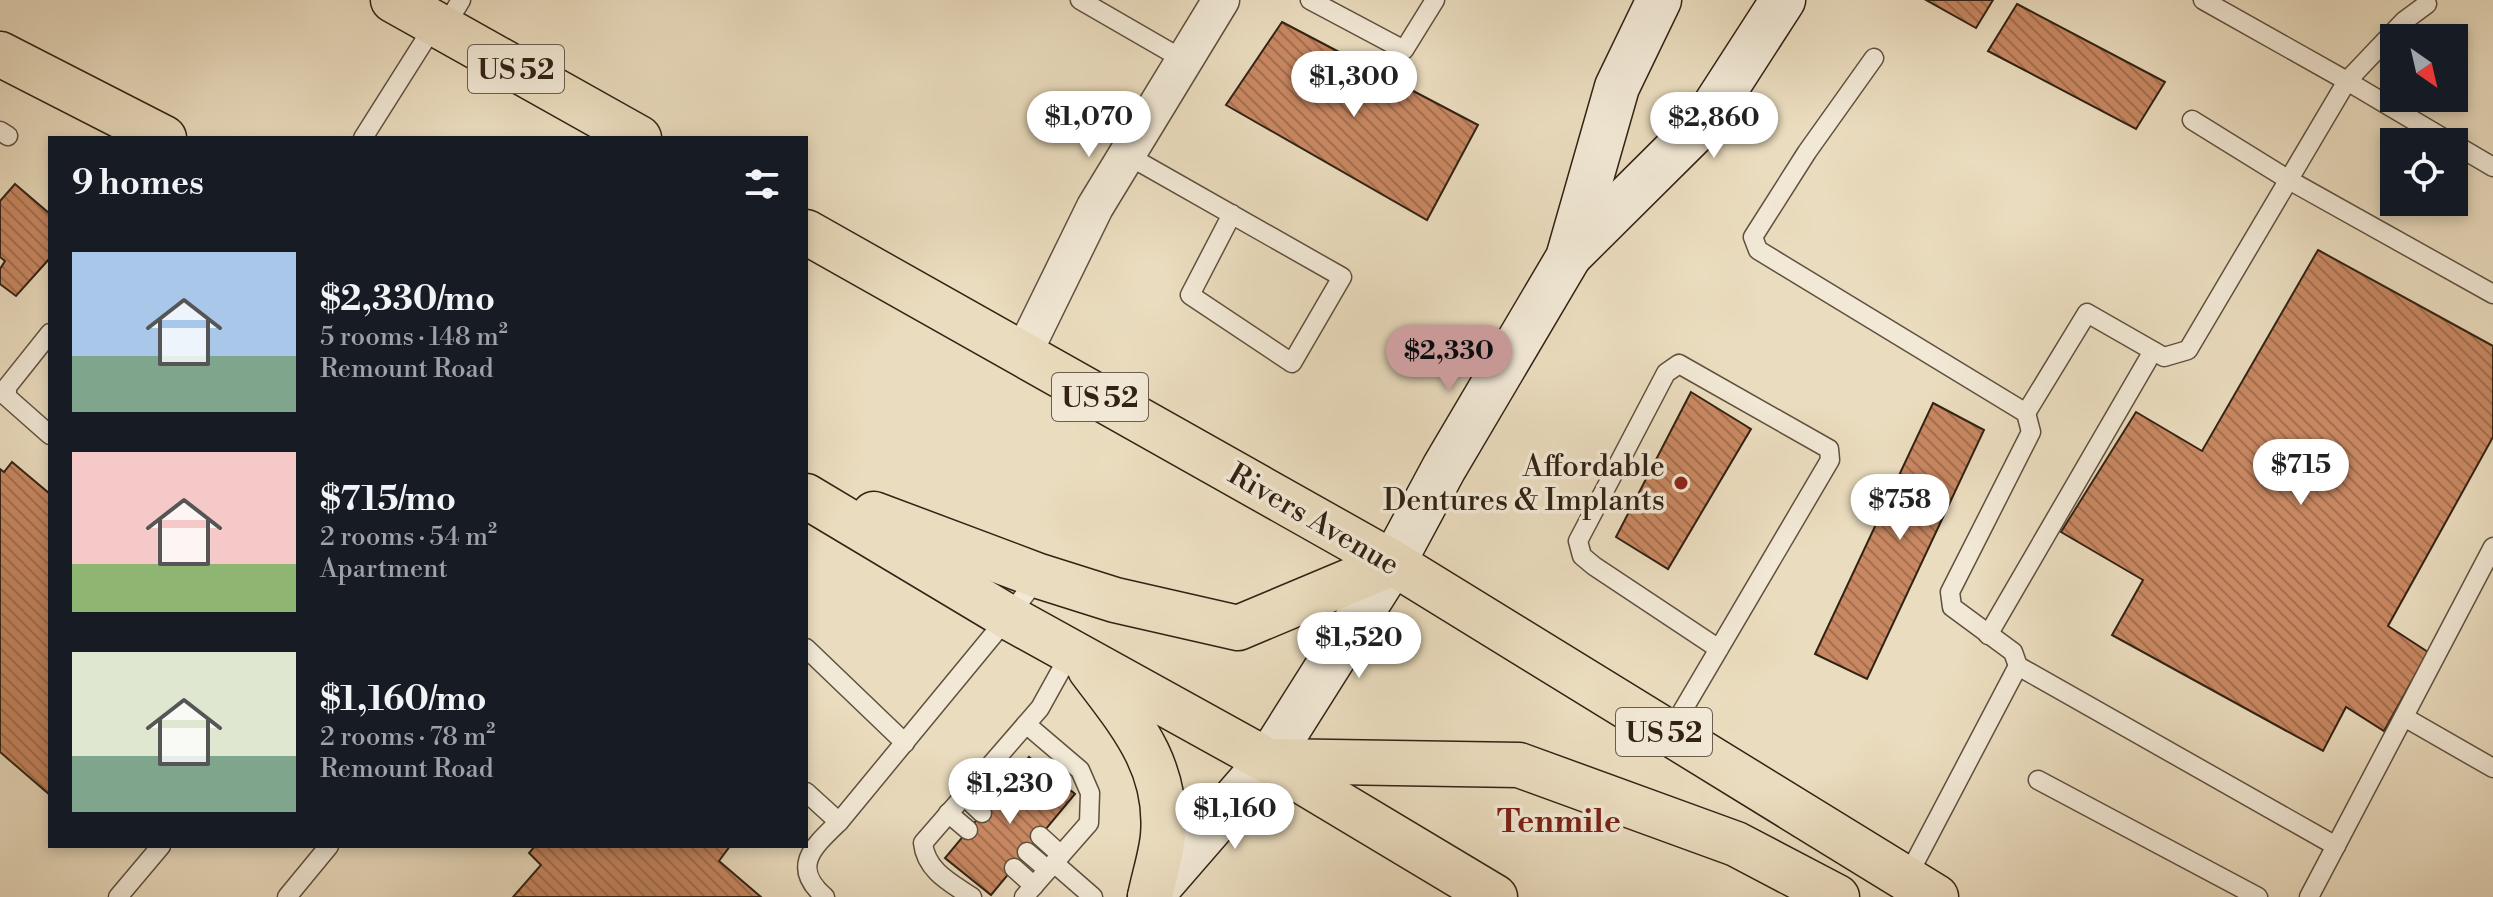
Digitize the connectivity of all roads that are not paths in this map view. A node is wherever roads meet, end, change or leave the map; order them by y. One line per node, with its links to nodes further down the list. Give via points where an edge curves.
1 (393, 0): 10 (main road, US 52)
2 (1080, 0): 13 (lane)
3 (1221, 0): 13 (street)
4 (1310, 0): 5 (lane, via 1404,50)
5 (1435, 0)
6 (1659, 0): 26 (main road, via 1617,87)
7 (1783, 0): 26 (main road, via 1705,121)
8 (2203, 0): 14 (lane)
9 (2427, 4): 14 (lane)
10 (447, 17): 18 (lane); 19 (main road, US 52)
11 (0, 54): 17 (main road)
12 (1874, 58): 31 (lane, via 1753,237 1758,250)
13 (1184, 60): 21 (street)
14 (2347, 81): 16 (lane); 23 (lane)
15 (2192, 120): 23 (lane)
16 (2427, 128)
17 (160, 136)
18 (364, 136)
19 (636, 136)
20 (2468, 152): 22 (lane)
21 (1127, 155): 24 (lane); 30 (street, via 1095,207)
22 (2493, 167)
23 (2289, 180): 27 (lane); 29 (lane, via 2188,350 2164,357)
24 (1232, 214): 24 (lane, via 1342,277 1292,363 1190,295)
25 (808, 233): 30 (main road, Rivers Avenue / US 52)
26 (1568, 258): 36 (main road)
27 (2493, 294)
28 (48, 336): 32 (lane, via 7,387 7,397)
29 (2153, 351): 31 (lane, via 2087,313); 39 (lane)
30 (1023, 354): 36 (main road, Rivers Avenue / US 52)
31 (2026, 413): 39 (lane, via 2031,432 1950,592 1952,607)
32 (48, 433)
33 (808, 490): 37 (main road)
34 (808, 497): 38 (main road)
35 (2493, 547): 44 (lane)
36 (1393, 563): 37 (main road, via 1238,628 1115,600); 46 (main road, Rivers Avenue / US 52); 48 (main road)
37 (1039, 576): 38 (lane)
38 (1008, 617): 42 (main road); 47 (lane)
39 (1988, 635): 43 (lane, via 2013,652)
40 (1719, 649): 40 (lane, via 1830,460 1829,449 1679,364 1666,373 1578,541 1582,556 1594,566); 46 (lane)
41 (808, 650): 47 (lane)
42 (1076, 654): 45 (lane); 48 (main road); 73 (main road, via 1144,742 1154,772 1163,836)
43 (2018, 666): 60 (lane); 67 (lane)
44 (2404, 717): 49 (lane); 60 (lane)
45 (1026, 724): 50 (lane); 64 (lane, via 1080,770 1090,793 1089,823)
46 (1668, 735): 67 (main road, Rivers Avenue / US 52)
47 (905, 743): 57 (lane)
48 (1268, 761): 73 (main road); 74 (main road); 75 (main road, via 1519,765 1736,844)
49 (2493, 768)
50 (977, 780): 53 (lane); 54 (lane)
51 (2038, 780): 76 (lane)
52 (808, 794): 57 (lane)
53 (964, 796): 55 (lane); 56 (lane)
54 (995, 797)
55 (948, 813): 58 (lane); 71 (lane, via 923,843 924,856 938,875)
56 (982, 813)
57 (839, 822): 70 (lane, via 815,846 807,866 811,885)
58 (968, 830)
59 (1040, 836): 64 (lane)
60 (2336, 846): 77 (lane)
61 (159, 848): 68 (lane)
62 (327, 848): 69 (lane)
63 (1027, 852): 64 (lane)
64 (1054, 863): 66 (lane); 72 (lane)
65 (1014, 868): 66 (lane)
66 (1029, 891)
67 (1913, 891)
68 (118, 897)
69 (287, 897)
70 (825, 897)
71 (972, 897)
72 (1093, 897)
73 (1150, 897)
74 (1495, 897)
75 (1837, 897)
76 (2258, 897)
77 (2309, 897)

